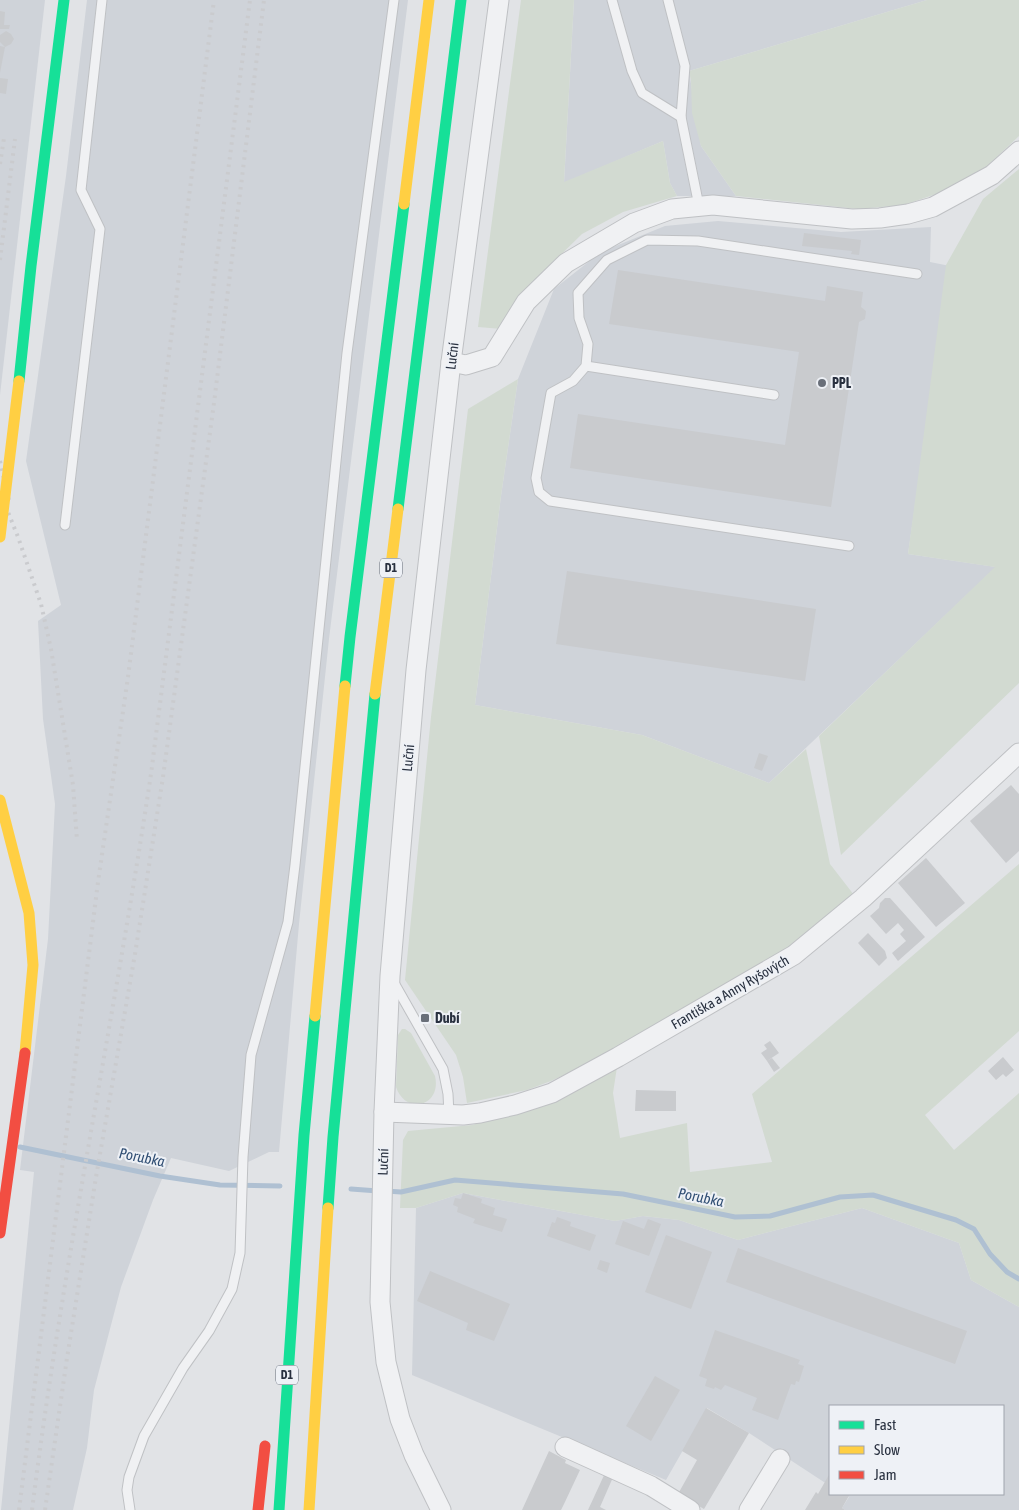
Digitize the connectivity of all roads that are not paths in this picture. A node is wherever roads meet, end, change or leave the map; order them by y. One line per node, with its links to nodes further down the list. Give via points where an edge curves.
1 (64, 0): 17 (main road, bridge)
2 (102, 0): 16 (lane, via 81,190 100,228)
3 (394, 0): 33 (lane, via 347,353 296,865 288,922 251,1055 240,1253 232,1289 144,1436 129,1477)
4 (429, 0): 26 (main road, D1, via 350,637)
5 (461, 0): 27 (main road, D1, via 377,675 333,1137)
6 (499, 0): 13 (street, Luční)
7 (612, 0): 9 (lane, via 632,71 642,93)
8 (668, 0): 9 (lane, via 685,66)
9 (681, 117): 11 (lane)
10 (1019, 151): 11 (street, via 992,176 933,207 908,214 852,219)
11 (699, 206): 13 (street, via 672,209 634,224 566,263 526,302 492,357 466,365)
12 (917, 274): 14 (lane, via 698,242 647,240 607,260 578,293 579,318 588,344)
13 (451, 362): 22 (street, Luční, via 416,670)
14 (586, 366): 15 (lane); 18 (lane, via 573,381 551,392 536,478 539,492 550,501)
15 (774, 395)
16 (64, 525)
17 (0, 537)
18 (849, 546)
19 (1019, 753): 24 (street, Františka a Anny Ryšových, via 863,898 794,955 552,1093 480,1113)
20 (0, 800): 21 (main road)
21 (7, 855): 25 (main road, via 29,913 33,965 24,1061)
22 (390, 976): 23 (street, Luční); 24 (lane, via 443,1069)
23 (384, 1112): 24 (street, Františka a Anny Ryšových); 37 (street, Luční, via 380,1302 386,1362 400,1419)
24 (449, 1114)
25 (0, 1233)
26 (297, 1239): 29 (main road); 35 (main road, D1)
27 (327, 1241): 28 (main road); 36 (main road, D1)
28 (334, 1288)
29 (279, 1334)
30 (267, 1431): 34 (main road)
31 (565, 1447): 38 (street, via 651,1486)
32 (780, 1459): 39 (street)
33 (130, 1510)
34 (258, 1510)
35 (279, 1510)
36 (309, 1510)
37 (441, 1510)
38 (690, 1510)
39 (749, 1510)

